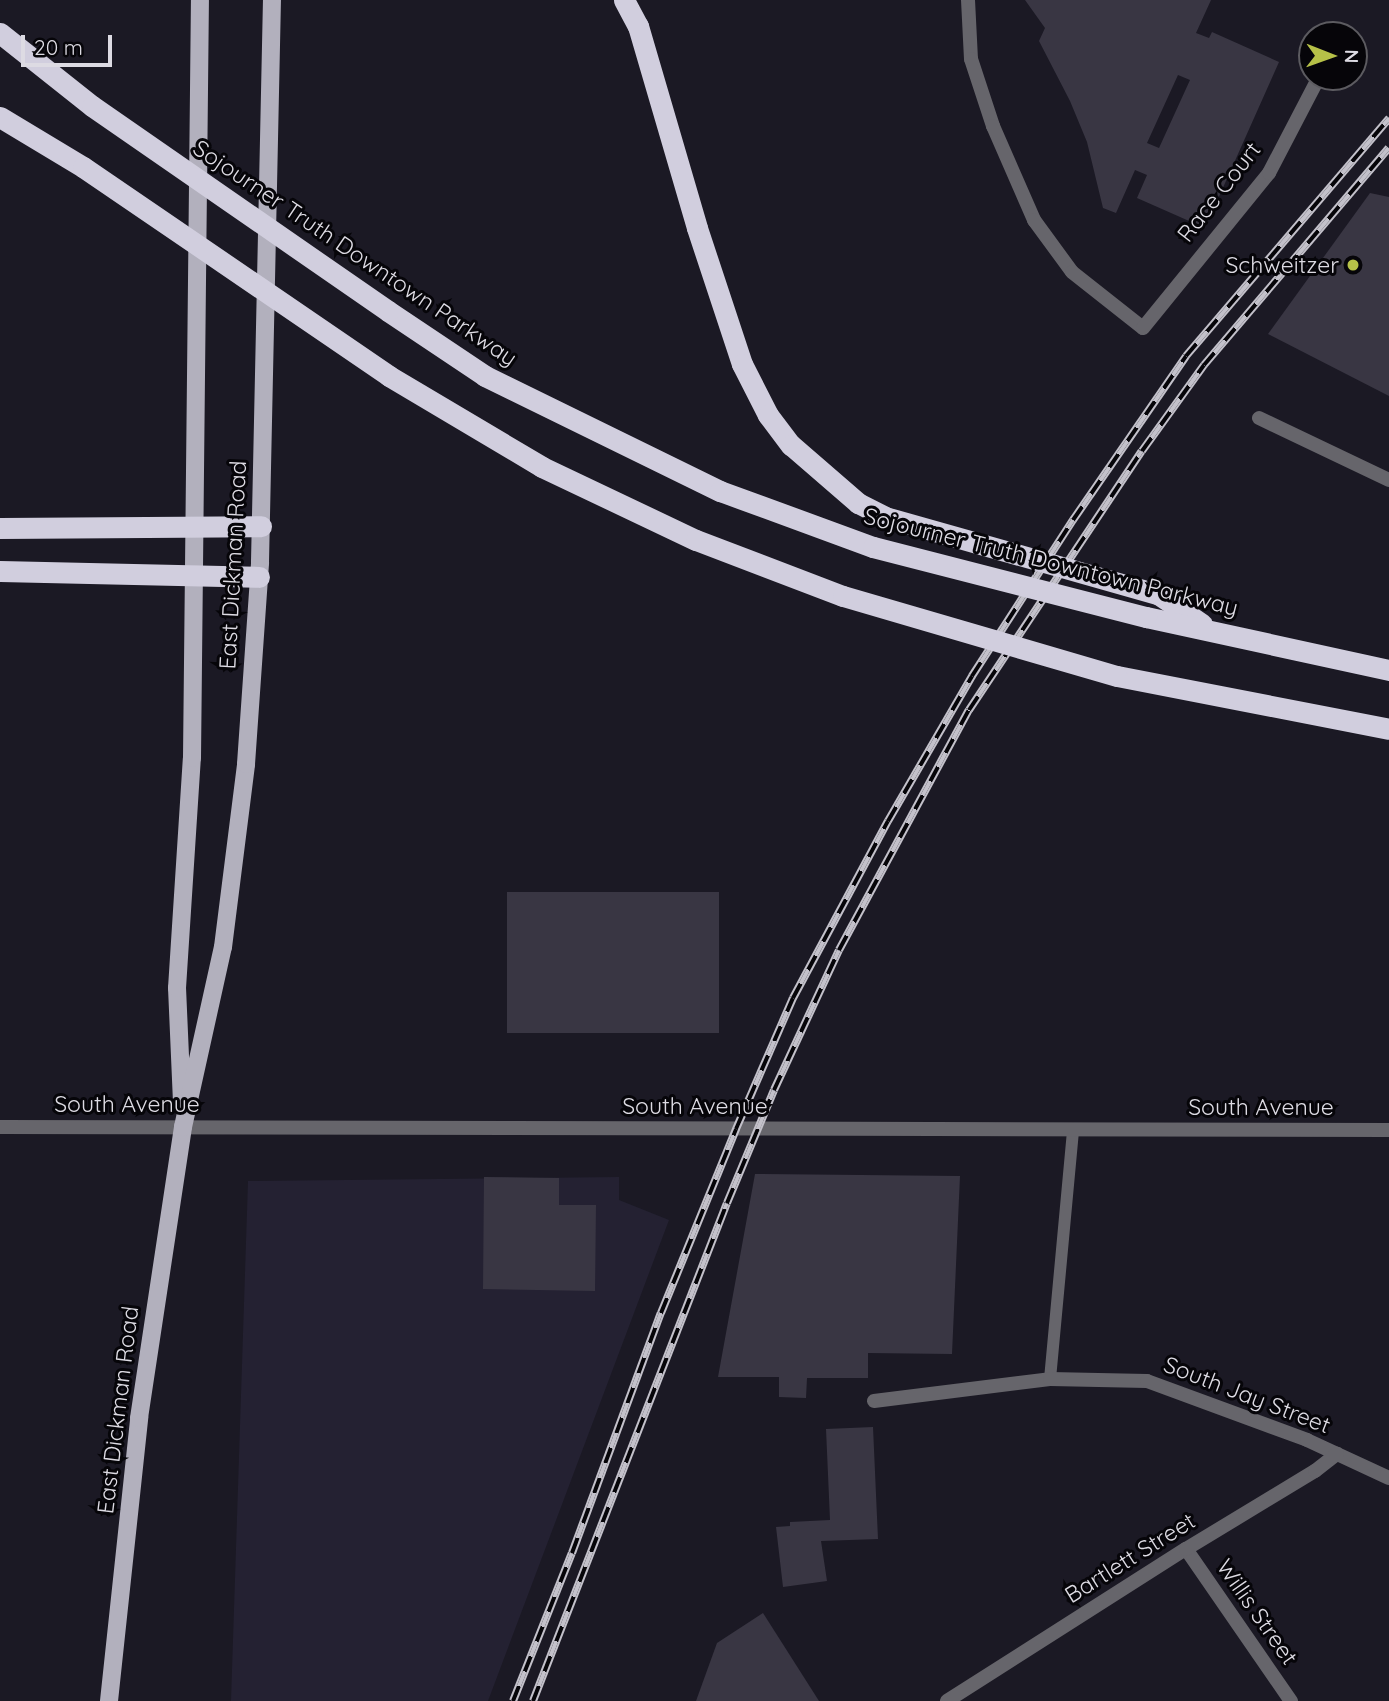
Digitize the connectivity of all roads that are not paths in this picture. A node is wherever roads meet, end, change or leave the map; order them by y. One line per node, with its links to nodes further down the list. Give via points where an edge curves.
1 (200, 0): 10 (main road, East Dickman Road)
2 (272, 0): 11 (main road, East Dickman Road)
3 (624, 0): 16 (highway, bridge, via 638,26 742,363 768,415 791,445 858,503 885,517 1158,594)
4 (968, 0): 6 (street, Race Court, via 971,59 993,126 1034,220 1073,272 1143,328 1269,173)
5 (0, 33): 16 (highway, Sojourner Truth Downtown Parkway, bridge, via 92,106 485,376 708,485 873,547)
6 (1312, 91)
7 (0, 117): 18 (highway, bridge, via 83,167 389,376 542,467 696,540 843,596 1117,676)
8 (1259, 418): 9 (street)
9 (1389, 480)
10 (195, 525): 11 (highway); 12 (highway); 14 (main road, East Dickman Road)
11 (261, 526): 15 (main road, East Dickman Road)
12 (0, 528)
13 (0, 571): 14 (highway)
14 (195, 575): 15 (highway); 19 (main road, East Dickman Road, via 192,758 177,988)
15 (259, 577): 19 (main road, East Dickman Road, via 246,764 223,947)
16 (1212, 631): 17 (highway, Sojourner Truth Downtown Parkway)
17 (1389, 670)
18 (1389, 729)
19 (183, 1127): 20 (street, South Avenue); 22 (street, South Avenue); 28 (main road, East Dickman Road, via 139,1418)
20 (0, 1128)
21 (1389, 1130): 22 (street, South Avenue)
22 (1073, 1131): 23 (lane)
23 (1050, 1379): 24 (street, South Jay Street); 25 (street, South Jay Street, via 1147,1381)
24 (874, 1401)
25 (1337, 1454): 26 (street, South Jay Street); 27 (street, Bartlett Street)
26 (1389, 1478)
27 (1186, 1549): 29 (street, Bartlett Street); 30 (street, Willis Street)
28 (108, 1701)
29 (947, 1701)
30 (1291, 1701)

